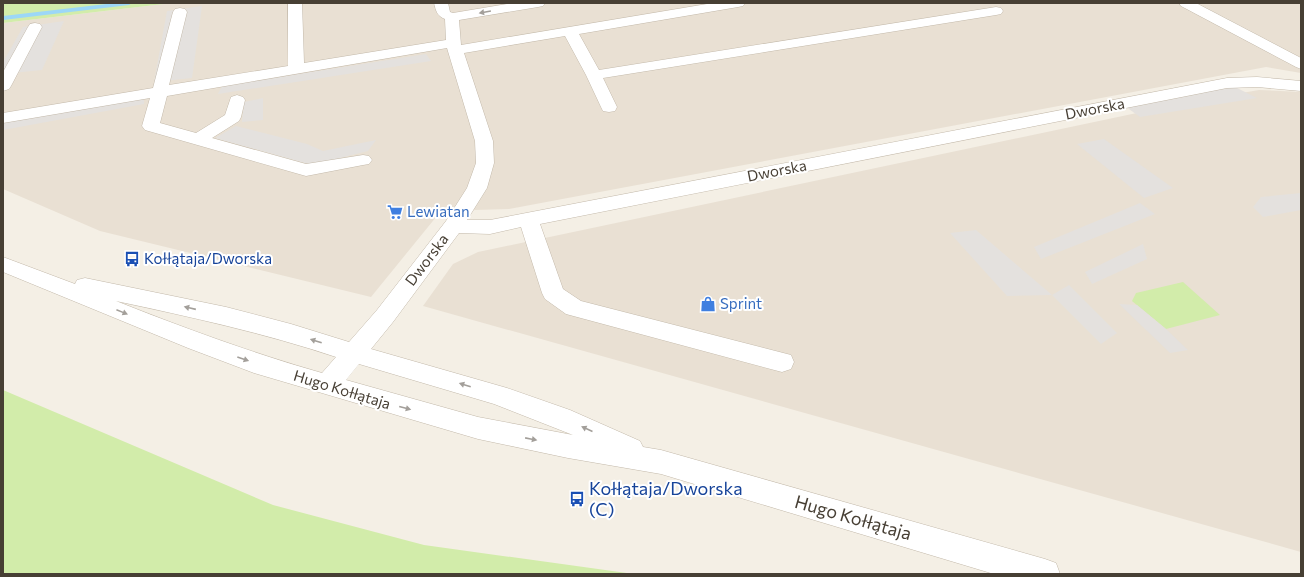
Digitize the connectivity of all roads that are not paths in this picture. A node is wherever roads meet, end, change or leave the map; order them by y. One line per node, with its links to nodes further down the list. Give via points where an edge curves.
1 (295, 3): 15 (street)
2 (441, 3): 9 (street, via 444,14)
3 (538, 3): 9 (street, one-way to 9)
4 (738, 3): 12 (street)
5 (1186, 3): 14 (street)
6 (942, 7): 10 (street)
7 (996, 11): 10 (street)
8 (180, 12): 19 (street)
9 (452, 17): 13 (street)
10 (957, 18): 16 (street)
11 (35, 27): 17 (street)
12 (570, 31): 13 (street); 16 (street)
13 (454, 46): 15 (street); 26 (street, via 484,141 485,162 477,188)
14 (1301, 64)
15 (296, 69): 19 (street)
16 (594, 75): 21 (street)
17 (3, 86)
18 (1301, 86): 25 (street, Dworska, via 1257,82 1227,83)
19 (161, 91): 22 (street); 23 (street, via 151,126)
20 (237, 100): 23 (street, via 233,117)
21 (609, 107)
22 (3, 118)
23 (199, 140): 24 (street, via 306,170)
24 (362, 160)
25 (529, 220): 26 (street, Dworska, via 490,227); 30 (street, via 553,293 574,308)
26 (453, 226): 29 (street, Dworska, via 385,316)
27 (3, 264): 28 (street, Hugo Kołłątaja)
28 (34, 276): 29 (street, Hugo Kołłątaja, one-way to 28, via 226,316); 31 (street, Hugo Kołłątaja, one-way to 31, via 196,342)
29 (353, 353): 31 (street, Dworska); 32 (street, Hugo Kołłątaja, one-way to 29, via 561,418 498,395)
30 (782, 362)
31 (327, 386): 32 (street, Hugo Kołłątaja, one-way to 32, via 478,428)
32 (661, 462): 33 (street, Hugo Kołłątaja)
33 (1045, 574)

